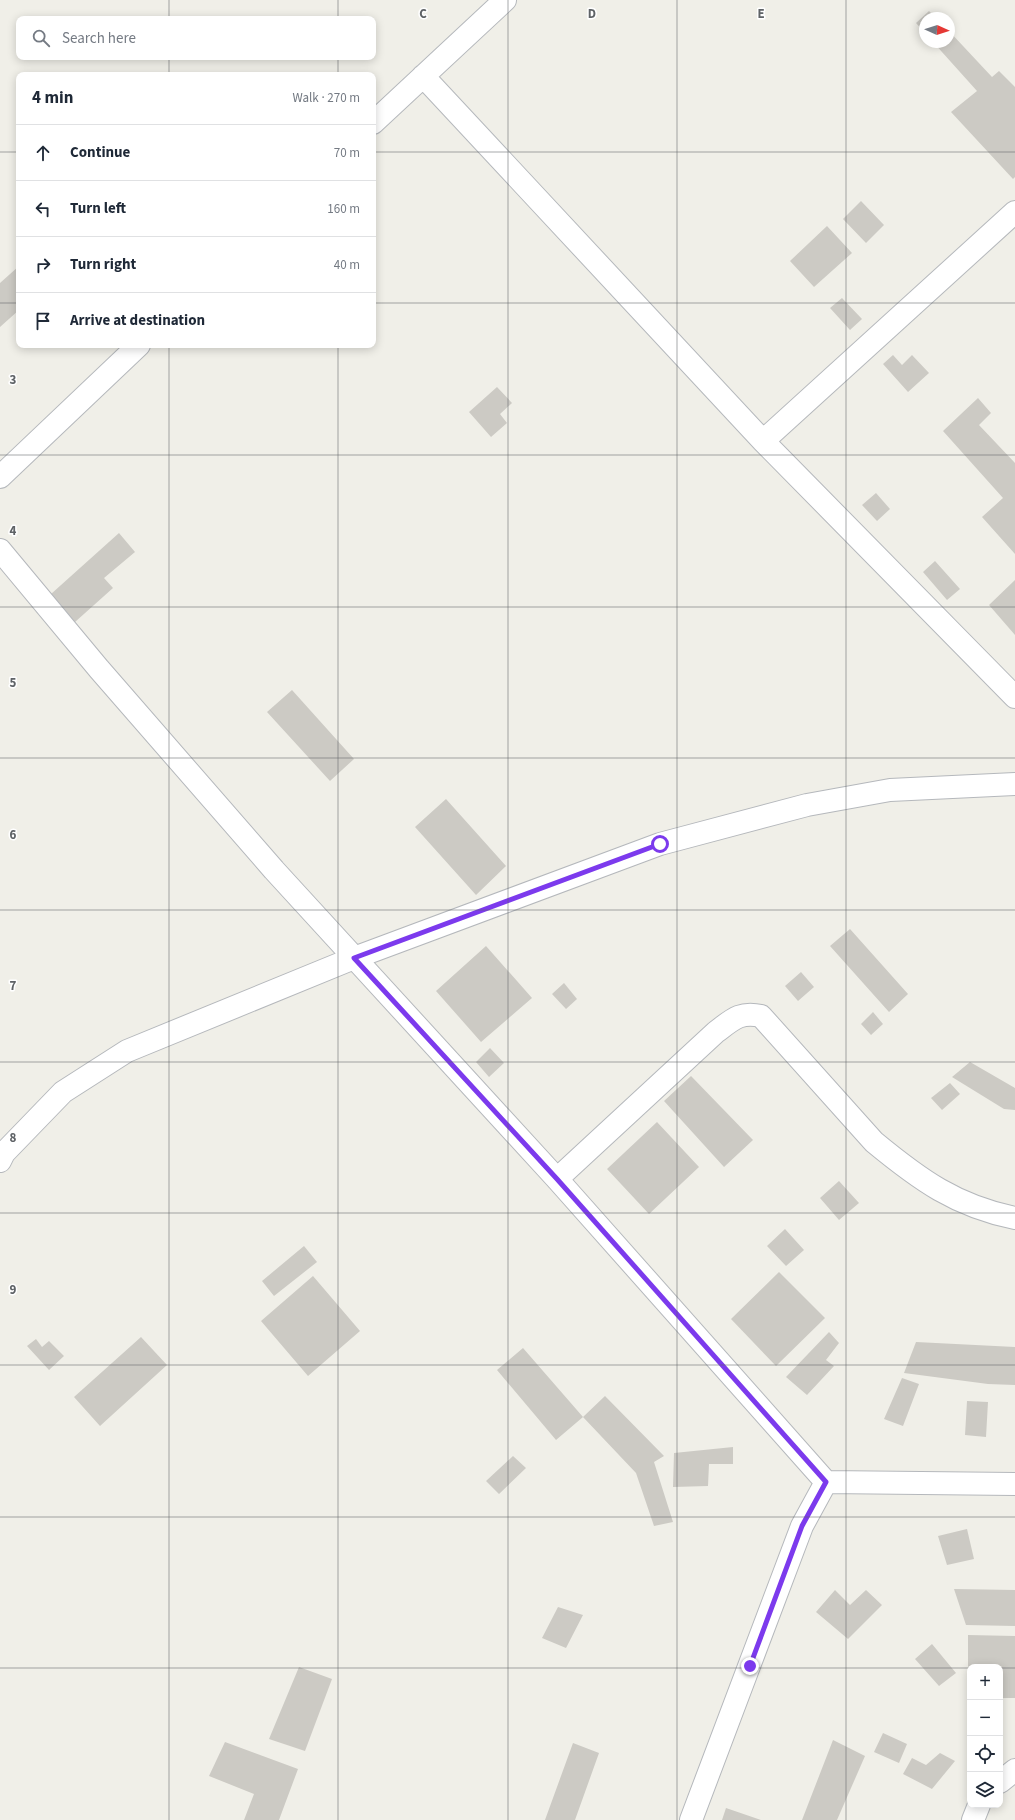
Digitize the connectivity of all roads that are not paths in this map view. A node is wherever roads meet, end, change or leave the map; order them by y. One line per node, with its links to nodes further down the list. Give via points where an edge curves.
1 (506, 0): 2 (street)
2 (423, 76): 3 (street); 6 (street)
3 (376, 120)
4 (1015, 212): 6 (street)
5 (136, 348): 7 (street)
6 (763, 441): 9 (street)
7 (0, 477)
8 (0, 550): 11 (street, via 99,669)
9 (1015, 697)
10 (1015, 784): 11 (street, via 890,790 807,805 660,844)
11 (354, 958): 12 (street, via 127,1051 63,1092); 13 (street)
12 (0, 1161)
13 (557, 1179): 14 (street, via 716,1032 736,1017 748,1013 761,1016 874,1142 896,1160 933,1188 961,1202); 15 (street)
14 (1015, 1218)
15 (826, 1482): 16 (street); 20 (street, via 802,1526)
16 (1015, 1484)
17 (1015, 1770): 18 (street)
18 (1003, 1780)
19 (978, 1808): 21 (street)
20 (691, 1820)
21 (973, 1820)

